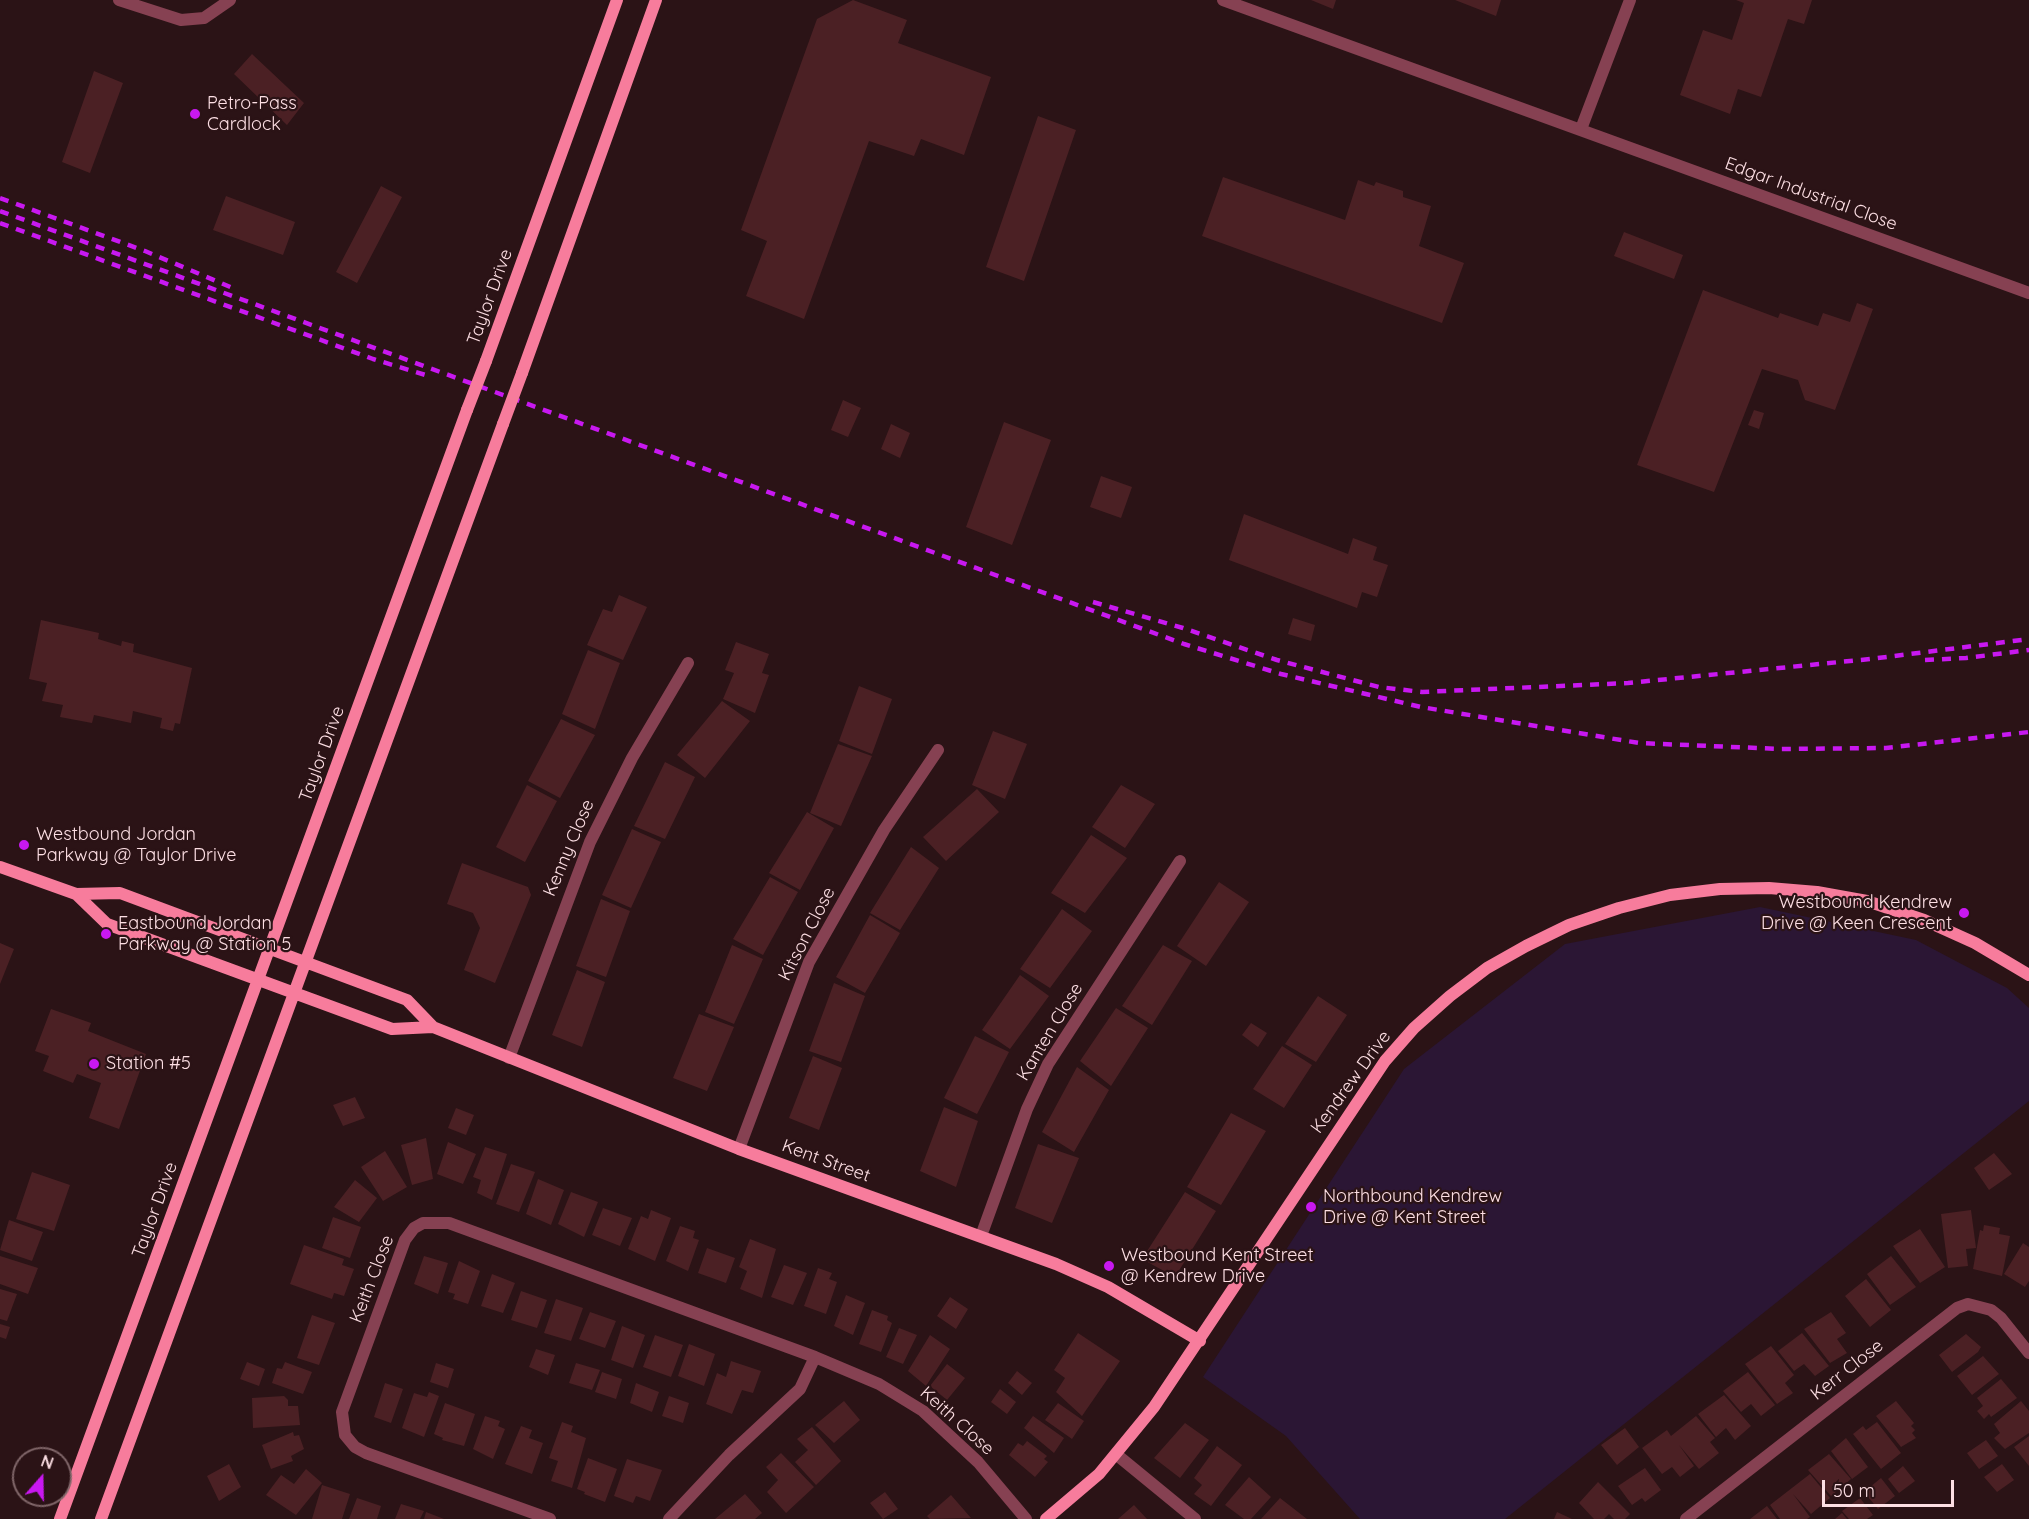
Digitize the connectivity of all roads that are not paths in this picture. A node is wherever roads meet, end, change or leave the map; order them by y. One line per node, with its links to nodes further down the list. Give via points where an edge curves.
1 (120, 0): 2 (street, via 181,20 204,18)
2 (230, 0)
3 (617, 0): 14 (main road, Taylor Drive, bridge)
4 (656, 0): 15 (main road, bridge)
5 (1223, 0): 7 (street, Edgar Industrial Close)
6 (1630, 0): 7 (street)
7 (1581, 129): 8 (street, Edgar Industrial Close)
8 (2029, 293)
9 (687, 663): 20 (street, Kenny Close, via 632,758 590,842)
10 (938, 750): 21 (street, Kitson Close, via 884,830 809,962)
11 (1180, 861): 22 (street, Kanten Close, via 1048,1064 1027,1108)
12 (0, 867): 13 (main road)
13 (76, 894): 14 (main road, Kent Street, via 120,893); 17 (main road, Kent Street, via 107,924)
14 (270, 948): 15 (main road, Kent Street); 17 (main road, Taylor Drive)
15 (306, 961): 18 (main road); 19 (main road, Kent Street, via 407,1000)
16 (2029, 975): 23 (main road, Kendrew Drive, via 1975,943 1924,920 1867,901 1817,892 1759,888 1670,895 1569,925 1487,968 1413,1028 1360,1095)
17 (259, 980): 18 (main road, Kent Street); 27 (main road, Taylor Drive)
18 (294, 993): 19 (main road, Kent Street, via 392,1029); 28 (main road)
19 (433, 1027): 20 (main road, Kent Street)
20 (509, 1058): 21 (main road, Kent Street)
21 (739, 1149): 22 (main road, Kent Street)
22 (981, 1236): 23 (main road, Kent Street, via 1108,1287)
23 (1200, 1341): 26 (main road, Kendrew Drive)
24 (2029, 1353): 34 (street, Kerr Close, via 1991,1310 1968,1304 1957,1308)
25 (815, 1357): 29 (street, Keith Close, via 449,1222 437,1221 414,1228 405,1240 342,1412 345,1435 366,1453); 30 (street, via 800,1389 729,1455); 31 (street, Keith Close, via 879,1384 923,1411 978,1462)
26 (1117, 1455): 32 (main road, Kendrew Drive); 33 (street)
27 (60, 1519)
28 (101, 1519)
29 (550, 1519)
30 (669, 1519)
31 (1026, 1519)
32 (1046, 1519)
33 (1195, 1519)
34 (1686, 1519)

